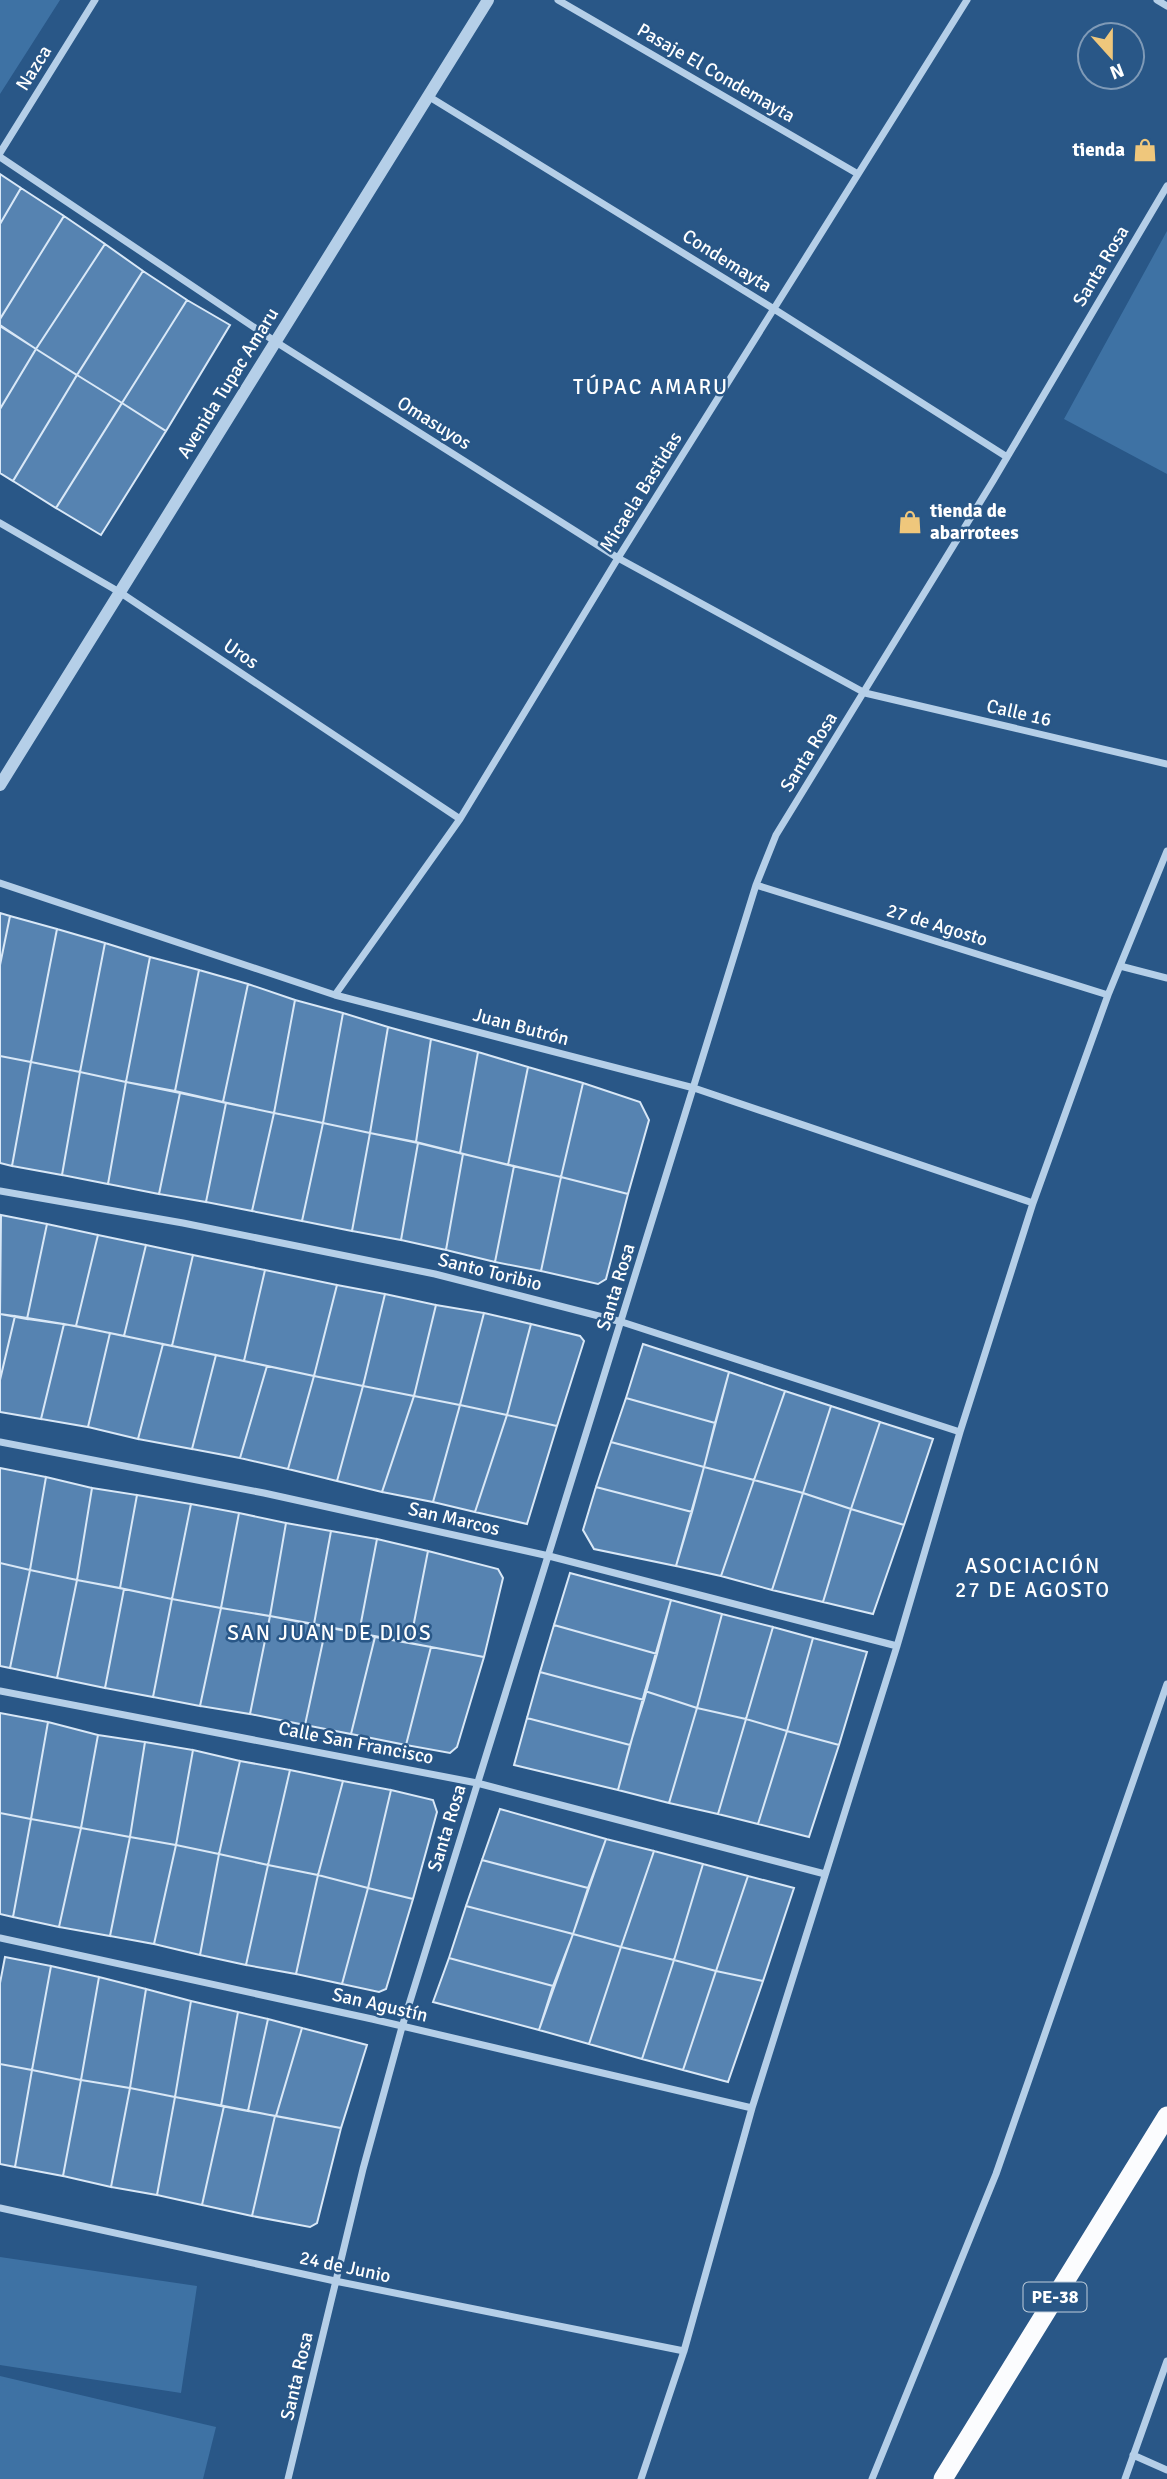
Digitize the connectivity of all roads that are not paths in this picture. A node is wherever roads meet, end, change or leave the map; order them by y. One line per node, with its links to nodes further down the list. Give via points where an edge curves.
1 (95, 0): 8 (street, Nazca)
2 (488, 0): 7 (street, Avenida Tupac Amaru)
3 (558, 0): 9 (street, Pasaje El Condemayta)
4 (967, 0): 9 (street, Micaela Bastidas)
5 (1157, 0): 6 (street)
6 (1167, 6)
7 (428, 96): 11 (street, Condemayta); 12 (street, Avenida Tupac Amaru)
8 (0, 155): 12 (street, Omasuyos)
9 (858, 174): 11 (street, Micaela Bastidas)
10 (1167, 186): 13 (street, Santa Rosa)
11 (774, 309): 13 (street, Condemayta); 15 (street, Micaela Bastidas)
12 (276, 341): 15 (street, Omasuyos); 16 (street, Avenida Tupac Amaru)
13 (1007, 457): 17 (street, Santa Rosa)
14 (0, 523): 16 (street, Uros)
15 (618, 558): 17 (street, Omasuyos); 20 (street, Micaela Bastidas)
16 (121, 593): 19 (street, Avenida Tupac Amaru); 20 (street, Uros)
17 (865, 693): 18 (street, Calle 16); 23 (street, Santa Rosa, via 776,835)
18 (1167, 764)
19 (0, 785)
20 (460, 819): 26 (street, Micaela Bastidas)
21 (1167, 851): 24 (street)
22 (0, 883): 26 (street, Juan Butrón)
23 (756, 885): 27 (street, 27 de Agosto); 28 (street, Santa Rosa)
24 (1120, 966): 25 (street); 27 (street)
25 (1167, 978)
26 (335, 995): 28 (street, Juan Butrón)
27 (1108, 995): 30 (street)
28 (694, 1088): 30 (street, Juan Butrón); 31 (street, Santa Rosa)
29 (0, 1191): 31 (street, Santo Toribio, via 435,1274)
30 (1033, 1203): 32 (street)
31 (622, 1322): 32 (street, Santo Toribio); 34 (street, Santa Rosa)
32 (960, 1432): 35 (street)
33 (0, 1442): 34 (street, San Marcos, via 264,1493)
34 (549, 1556): 35 (street, San Marcos); 38 (street, Santa Rosa)
35 (897, 1646): 39 (street)
36 (1167, 1684): 52 (street, via 996,2174)
37 (0, 1691): 38 (street, Calle San Francisco)
38 (477, 1783): 39 (street, Calle San Francisco); 41 (street, Santa Rosa)
39 (825, 1874): 42 (street)
40 (0, 1938): 41 (street, San Agustín)
41 (402, 2027): 42 (street, San Agustín); 45 (street, Santa Rosa)
42 (752, 2108): 46 (street)
43 (1167, 2116): 53 (highway, PE-38)
44 (0, 2208): 45 (street, 24 de Junio)
45 (335, 2281): 46 (street, 24 de Junio); 50 (street, Santa Rosa)
46 (684, 2351): 51 (street)
47 (1167, 2361): 48 (street)
48 (1133, 2455): 49 (street); 54 (street)
49 (1167, 2470)
50 (288, 2479)
51 (641, 2479)
52 (872, 2479)
53 (943, 2479)
54 (1125, 2479)

